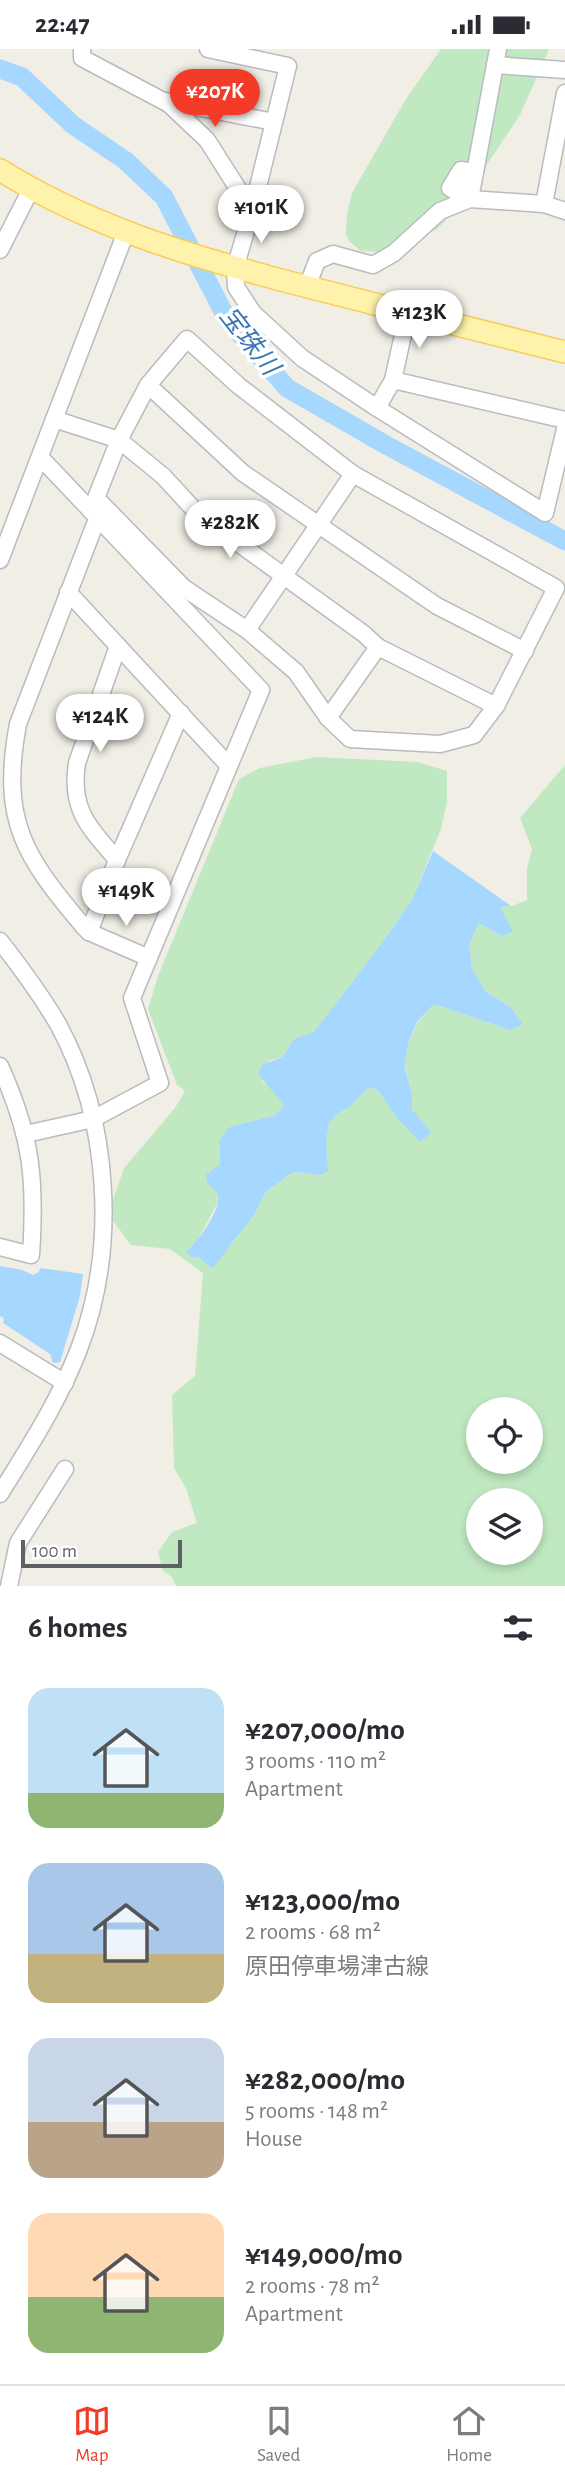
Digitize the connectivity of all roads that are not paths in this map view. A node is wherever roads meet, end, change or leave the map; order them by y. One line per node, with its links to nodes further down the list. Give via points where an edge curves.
1 (82, 49): 7 (street, via 82,58)
2 (208, 49): 3 (street)
3 (237, 52): 8 (street, via 288,66)
4 (496, 57): 5 (street); 10 (street)
5 (565, 69)
6 (565, 93): 14 (street)
7 (163, 101): 8 (street); 15 (street, via 207,140)
8 (274, 122): 15 (street)
9 (0, 170): 12 (main road)
10 (475, 172): 11 (street, via 461,170); 13 (street)
11 (457, 176)
12 (31, 190): 17 (main road); 18 (street)
13 (470, 199): 14 (street); 20 (street, via 440,211 394,253 373,265 333,254 317,261)
14 (544, 204): 16 (street)
15 (252, 211): 19 (street)
16 (565, 211)
17 (126, 232): 19 (main road); 26 (street)
18 (0, 250)
19 (230, 266): 20 (main road); 25 (street, via 236,287 253,313 302,358)
20 (307, 287): 21 (main road)
21 (408, 312): 22 (main road); 23 (street)
22 (565, 352)
23 (393, 380): 25 (street); 27 (street)
24 (148, 385): 29 (street); 31 (street, via 187,339 239,386); 33 (street, via 243,473)
25 (377, 408): 28 (street, via 545,513)
26 (54, 419): 29 (street); 30 (street)
27 (565, 420)
28 (565, 429)
29 (119, 440): 35 (street, via 163,476 198,514); 37 (street, via 96,498 184,588)
30 (40, 457): 32 (street); 34 (street)
31 (353, 474): 33 (street); 40 (street, via 556,588)
32 (97, 519): 36 (street); 45 (street, via 261,689)
33 (318, 524): 35 (street); 40 (street, via 437,606)
34 (0, 560)
35 (283, 575): 37 (street); 39 (street)
36 (68, 592): 38 (street); 44 (street)
37 (247, 630): 43 (street, via 296,672)
38 (118, 646): 42 (street); 46 (street, via 74,783 86,824)
39 (377, 647): 41 (street); 43 (street)
40 (525, 651): 41 (street)
41 (496, 706): 43 (street, via 474,735 440,744 350,739)
42 (181, 713): 45 (street); 46 (street)
43 (327, 718)
44 (5, 755): 47 (street, via 7,800 20,842 41,876)
45 (229, 766): 49 (street)
46 (117, 860): 47 (street)
47 (89, 932): 49 (street)
48 (0, 941): 51 (street, via 58,1025)
49 (149, 957): 51 (street, via 132,998 160,1083)
50 (0, 1066): 52 (street)
51 (93, 1119): 52 (street); 55 (street, via 103,1203 100,1267 92,1308)
52 (26, 1134): 53 (street, via 34,1204 32,1255)
53 (0, 1247)
54 (0, 1343): 55 (street)
55 (65, 1383): 57 (street)
56 (65, 1469): 58 (street, via 18,1543)
57 (0, 1494)
58 (9, 1586)

